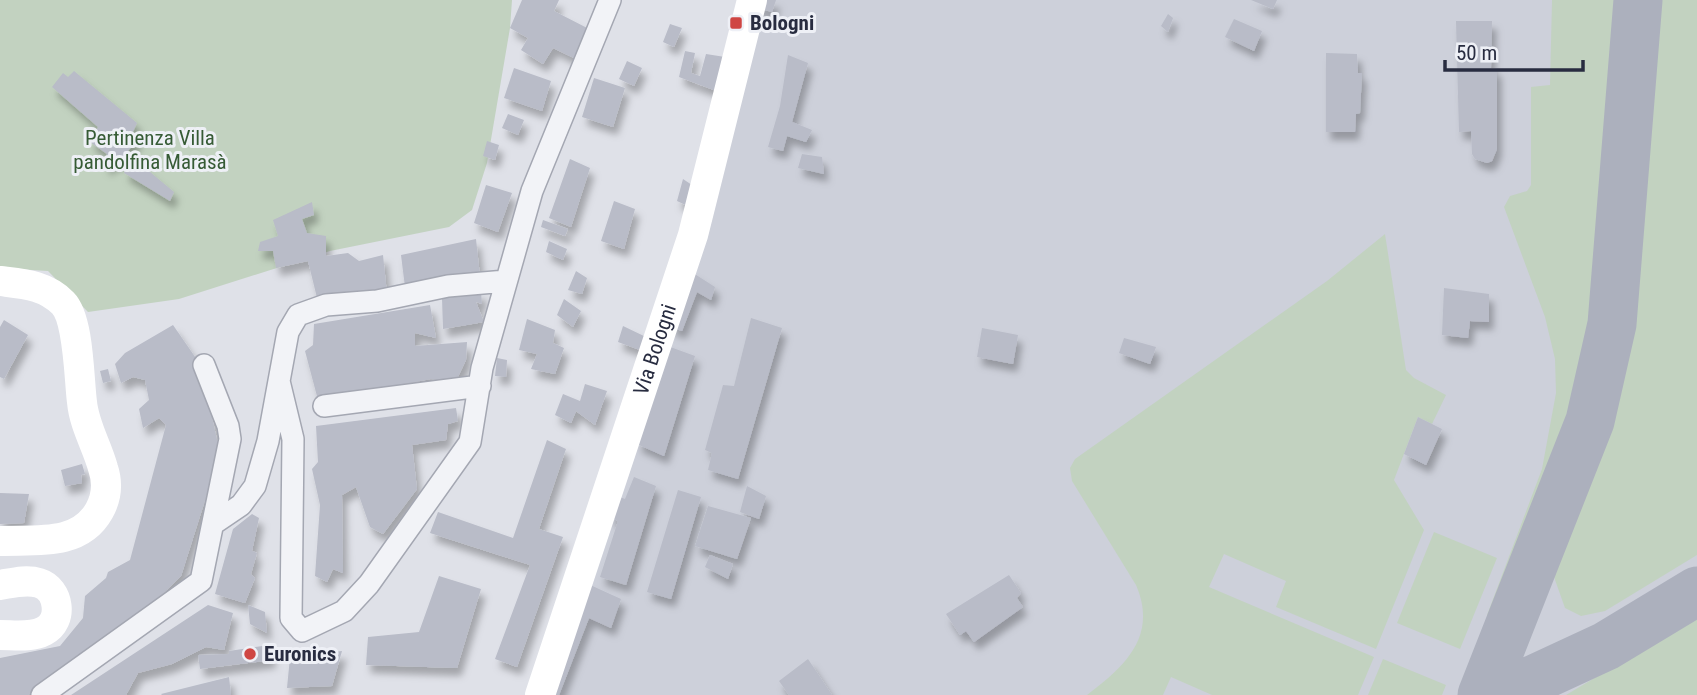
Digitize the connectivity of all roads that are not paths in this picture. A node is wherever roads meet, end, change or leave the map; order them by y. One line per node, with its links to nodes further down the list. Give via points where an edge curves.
1 (610, 0): 4 (street, via 532,191)
2 (752, 0): 14 (street, Via Bologni, via 693,235)
3 (0, 281): 10 (street, via 41,287 65,305 74,336 83,413 107,485 98,513 76,533 62,538)
4 (506, 281): 6 (street, via 326,305 298,315 288,332); 7 (street)
5 (204, 365): 9 (street, via 230,439)
6 (279, 381): 7 (street, via 293,439 291,618 302,631 344,611 422,512 470,442); 9 (street, via 255,486 241,505)
7 (480, 386): 8 (street)
8 (324, 406)
9 (212, 524): 13 (street, via 201,581)
10 (0, 541)
11 (0, 585): 12 (street, via 39,583 57,600 55,620 47,630)
12 (0, 635)
13 (42, 695)
14 (540, 695)

